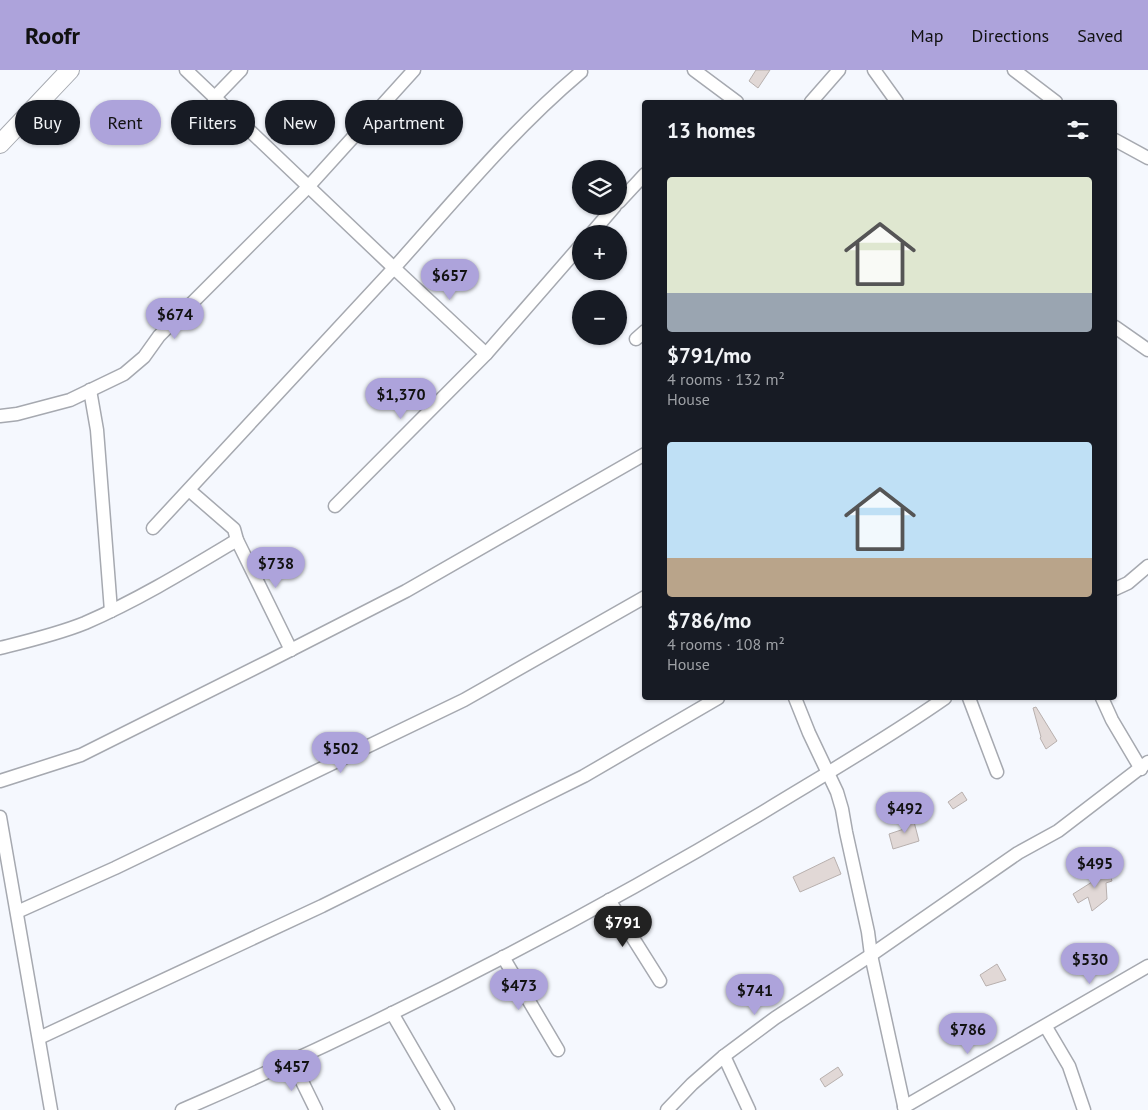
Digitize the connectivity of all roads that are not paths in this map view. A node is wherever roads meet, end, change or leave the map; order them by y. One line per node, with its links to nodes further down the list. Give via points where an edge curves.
1 (70, 70): 16 (main road)
2 (186, 70): 10 (street)
3 (241, 70): 10 (street)
4 (414, 70): 19 (street)
5 (694, 70): 11 (street)
6 (839, 70): 12 (street)
7 (874, 70): 13 (street)
8 (1014, 70): 14 (street)
9 (580, 72): 24 (street, via 509,140)
10 (214, 98): 19 (street)
11 (734, 100)
12 (813, 100)
13 (896, 100)
14 (1053, 100)
15 (1117, 141): 17 (street)
16 (0, 144)
17 (1148, 158)
18 (642, 177): 20 (street)
19 (308, 187): 24 (street); 28 (street, via 159,336 144,357 124,374)
20 (627, 193)
21 (607, 215): 22 (street)
22 (599, 225)
23 (572, 255): 27 (street)
24 (394, 268): 27 (street); 31 (street)
25 (1117, 328): 26 (street)
26 (1148, 350)
27 (486, 354): 32 (street)
28 (90, 390): 29 (street, via 70,400); 38 (street, via 97,430)
29 (0, 416)
30 (642, 456): 40 (street, via 406,592)
31 (189, 490): 33 (street); 34 (street, via 234,529)
32 (335, 506)
33 (153, 528)
34 (237, 540): 38 (street); 40 (street)
35 (1148, 566): 36 (street)
36 (1117, 588)
37 (642, 599): 52 (street, via 464,700)
38 (111, 611): 39 (street, via 83,624)
39 (0, 648)
40 (291, 650): 49 (street, via 80,755)
41 (715, 700): 59 (street, via 584,776 322,906)
42 (796, 700): 48 (street)
43 (942, 700): 48 (street)
44 (970, 700): 47 (street)
45 (1103, 700): 46 (street, via 1112,720)
46 (1144, 766): 53 (street, via 1058,831 1018,853)
47 (997, 772)
48 (827, 773): 51 (street, via 671,867); 53 (street, via 842,809)
49 (0, 781)
50 (0, 817): 52 (street)
51 (609, 900): 54 (street); 56 (street)
52 (17, 912): 59 (street)
53 (871, 955): 61 (street); 63 (street)
54 (503, 958): 57 (street); 60 (street)
55 (1148, 966): 58 (street)
56 (660, 981)
57 (392, 1013): 62 (street); 67 (street)
58 (1046, 1026): 63 (street); 70 (street, via 1069,1066)
59 (39, 1038): 64 (street)
60 (558, 1050)
61 (724, 1056): 68 (street); 69 (street)
62 (292, 1061): 65 (street); 66 (street)
63 (905, 1109)
64 (51, 1110)
65 (182, 1110)
66 (316, 1110)
67 (448, 1110)
68 (667, 1110)
69 (749, 1110)
70 (1084, 1110)

